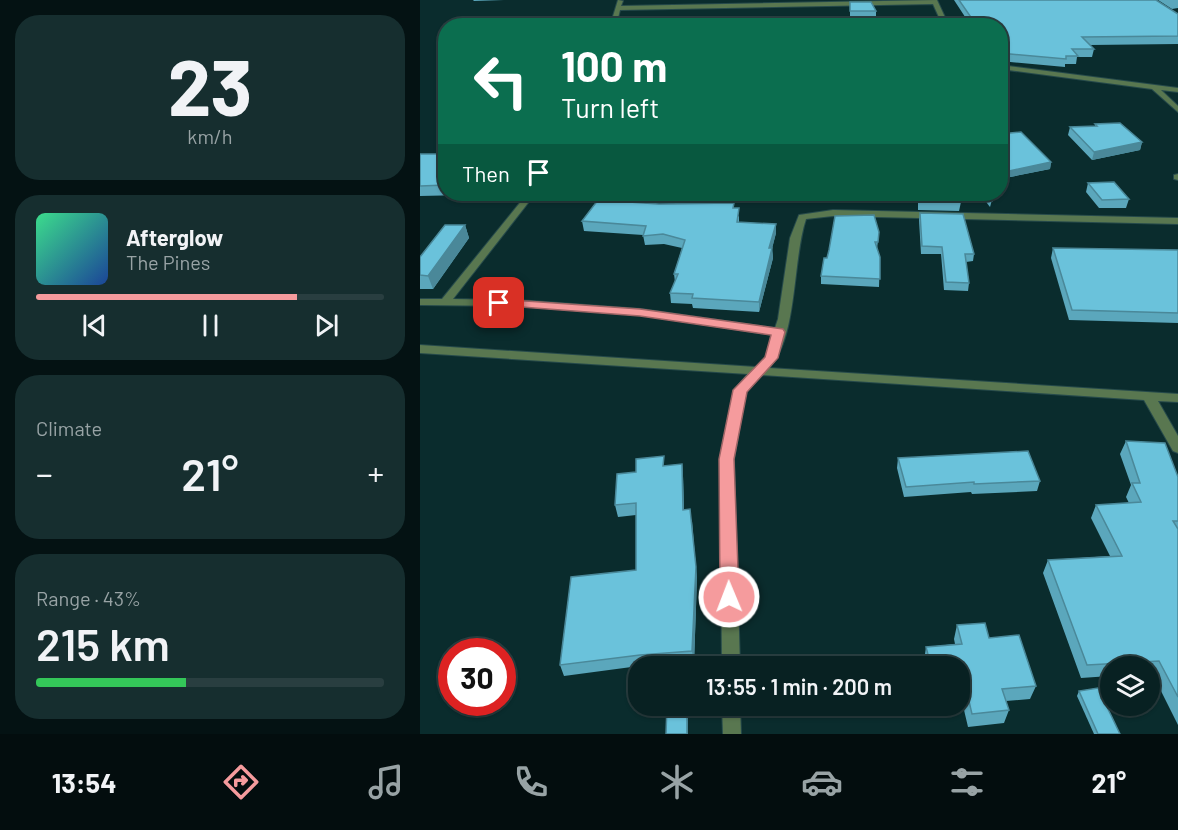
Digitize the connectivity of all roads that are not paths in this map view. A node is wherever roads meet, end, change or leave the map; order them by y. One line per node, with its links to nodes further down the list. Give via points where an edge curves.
1 (620, 0): 4 (street)
2 (809, 1): 3 (street); 4 (street)
3 (934, 1): 6 (street)
4 (619, 8): 5 (street)
5 (616, 18)
6 (942, 18)
7 (1008, 68): 8 (street)
8 (1154, 87): 9 (street); 10 (street)
9 (1178, 90)
10 (1178, 110)
11 (525, 201): 14 (street)
12 (1178, 220): 15 (street, via 833,213 802,218 795,238 784,319)
13 (420, 302): 14 (street)
14 (445, 302): 15 (street, via 640,312)
15 (778, 332): 17 (street, via 771,358)
16 (420, 349): 17 (street)
17 (758, 372): 18 (street); 21 (street, via 740,390 727,459)
18 (1149, 396): 19 (street); 20 (street)
19 (1178, 398)
20 (1178, 448)
21 (731, 656)
22 (731, 716): 23 (street)
23 (732, 734)

